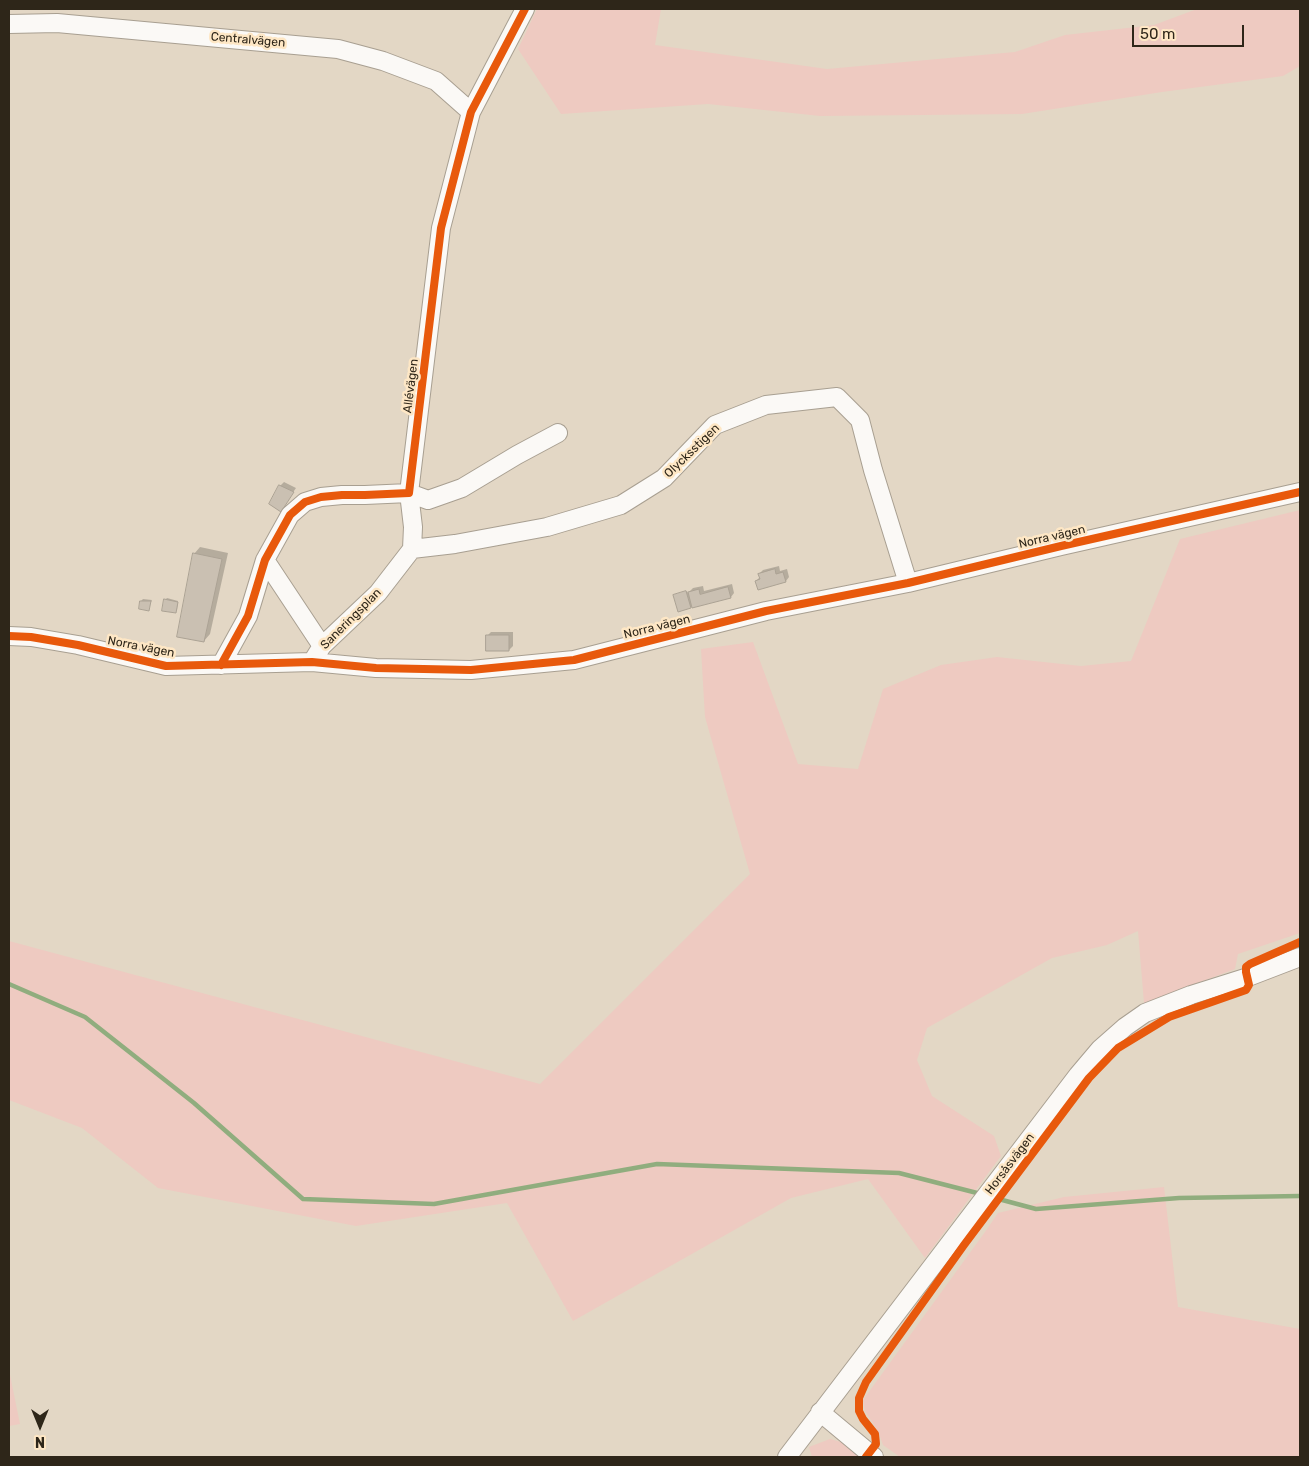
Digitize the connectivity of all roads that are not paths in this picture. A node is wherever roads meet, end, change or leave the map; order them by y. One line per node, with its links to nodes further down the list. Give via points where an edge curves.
1 (525, 9): 3 (street, Allévägen)
2 (9, 24): 3 (street, Centralvägen, via 57,23 338,49 383,61 436,81)
3 (471, 112): 6 (street, Allévägen, via 441,228)
4 (558, 433): 6 (street, via 462,488 428,500)
5 (1300, 492): 9 (street, Norra vägen)
6 (409, 493): 7 (street); 8 (street, via 342,495 305,502 290,515)
7 (412, 549): 9 (street, Olycksstigen, via 547,527 620,505 664,478 715,425 766,405 836,397 860,420); 11 (street, Saneringsplan, via 378,593)
8 (265, 560): 11 (street); 13 (street, via 248,616)
9 (908, 583): 12 (street, Norra vägen, via 766,611 574,660 471,670 376,668)
10 (9, 636): 13 (street, Norra vägen, via 78,645 166,666)
11 (322, 646): 12 (street, Saneringsplan)
12 (312, 662): 13 (street, Norra vägen)
13 (221, 665)
14 (1300, 957): 15 (street, Horsåsvägen, via 1145,1013 1100,1049)
15 (820, 1412): 16 (street, Horsåsvägen); 17 (street)
16 (787, 1457)
17 (874, 1457)

